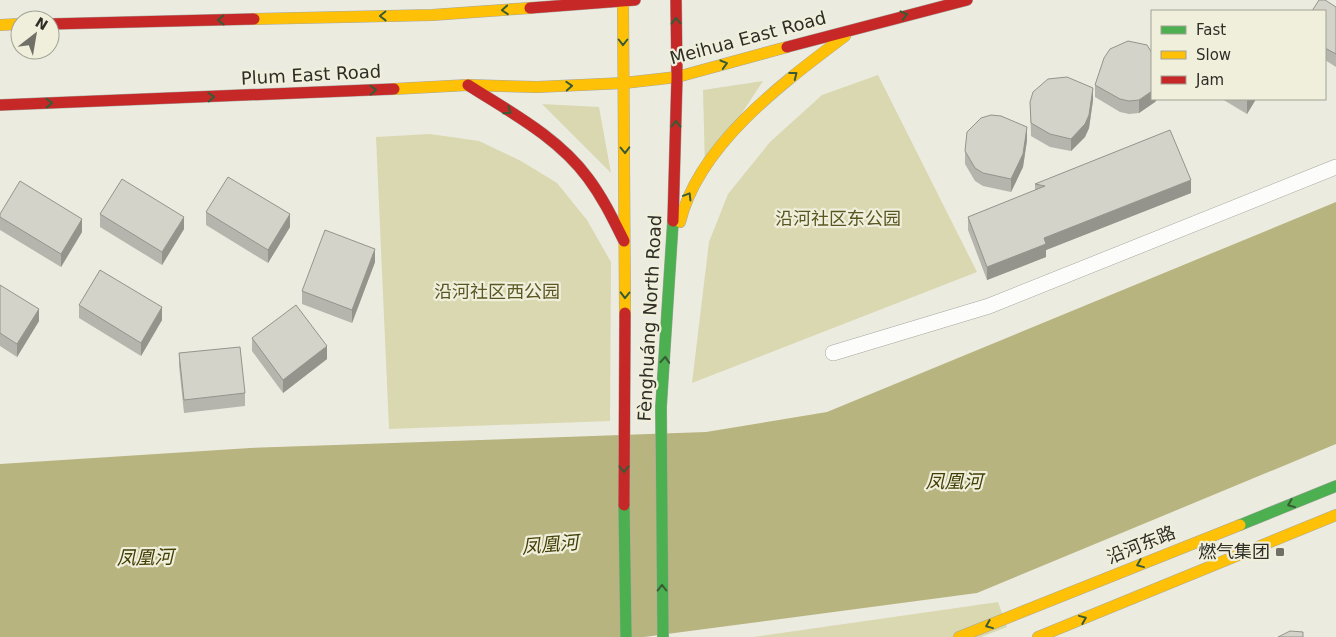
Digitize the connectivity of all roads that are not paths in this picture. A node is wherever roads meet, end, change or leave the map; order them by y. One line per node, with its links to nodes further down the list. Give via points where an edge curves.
1 (635, 0): 4 (main road)
2 (676, 0): 8 (main road, Fènghuáng North Road, one-way to 2)
3 (967, 0): 7 (main road, Meihua East Road, one-way to 3)
4 (623, 1): 5 (main road, one-way to 5); 9 (main road, Fènghuáng North Road, one-way to 9)
5 (432, 8): 6 (main road, one-way to 6)
6 (60, 24)
7 (857, 27): 8 (main road, Meihua East Road, one-way to 7); 14 (main road, one-way to 7, via 684,204 718,148 766,97)
8 (677, 77): 9 (main road, Meihua East Road); 14 (main road, Fènghuáng North Road, one-way to 8)
9 (624, 83): 10 (main road, Plum East Road, one-way to 9, via 537,87); 13 (main road, Fènghuáng North Road, one-way to 13)
10 (468, 85): 11 (main road, Plum East Road, one-way to 10); 13 (main road, one-way to 13, via 565,152 599,192)
11 (0, 105)
12 (1336, 168): 15 (lane, via 988,306)
13 (626, 246): 18 (main road, Fènghuáng North Road, one-way to 18)
14 (672, 260): 19 (main road, Fènghuáng North Road, one-way to 14, via 661,407)
15 (833, 353)
16 (1336, 486): 20 (main road, 沿河东路, one-way to 20)
17 (1336, 515): 21 (main road, one-way to 17)
18 (626, 637)
19 (663, 637)
20 (959, 637)
21 (1038, 637)

